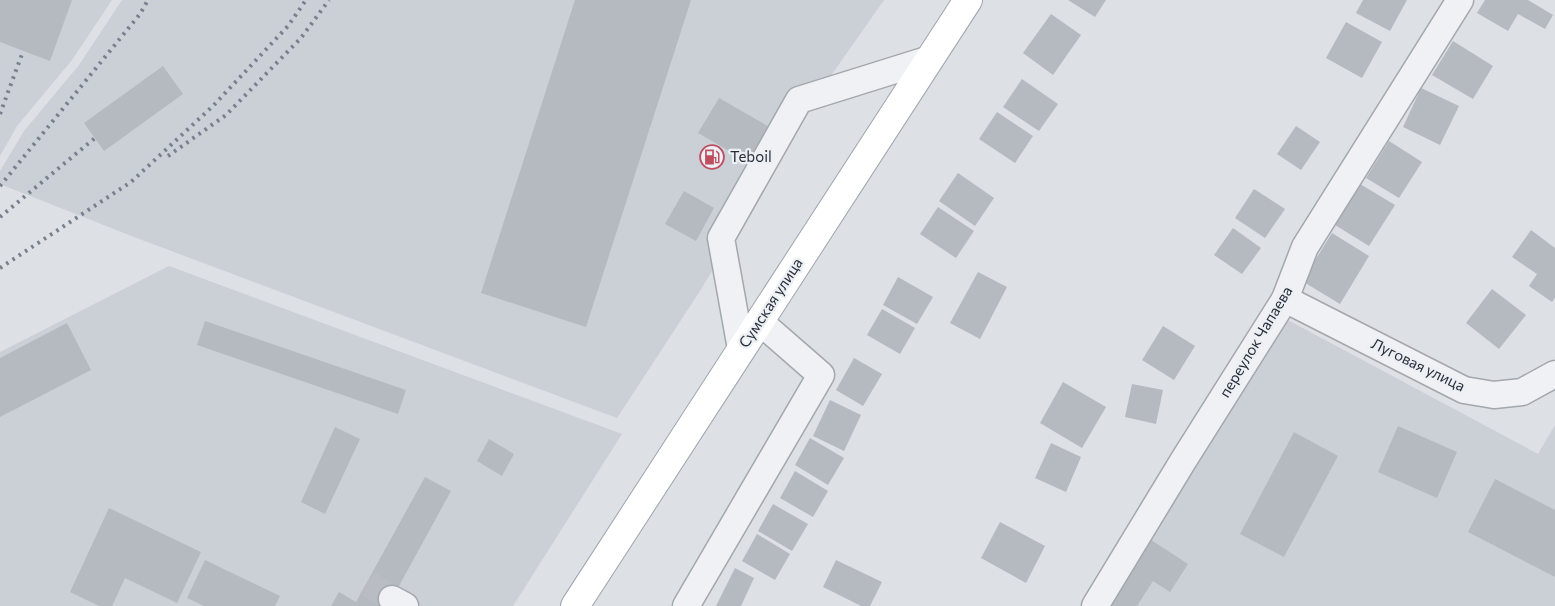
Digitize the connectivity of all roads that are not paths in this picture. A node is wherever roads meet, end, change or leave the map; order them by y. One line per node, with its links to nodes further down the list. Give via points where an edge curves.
1 (968, 0): 3 (main road, Сумская улица)
2 (1460, 0): 4 (street, переулок Чапаева, via 1305,247)
3 (930, 59): 5 (main road, Сумская улица); 6 (street, via 799,100 721,238)
4 (1285, 300): 7 (street, Луговая улица, via 1464,390 1494,395 1522,392); 10 (street, переулок Чапаева)
5 (759, 322): 6 (main road, Сумская улица); 9 (street, via 821,375)
6 (741, 349): 8 (main road, Сумская улица)
7 (1555, 374)
8 (575, 606)
9 (686, 606)
10 (1095, 606)

